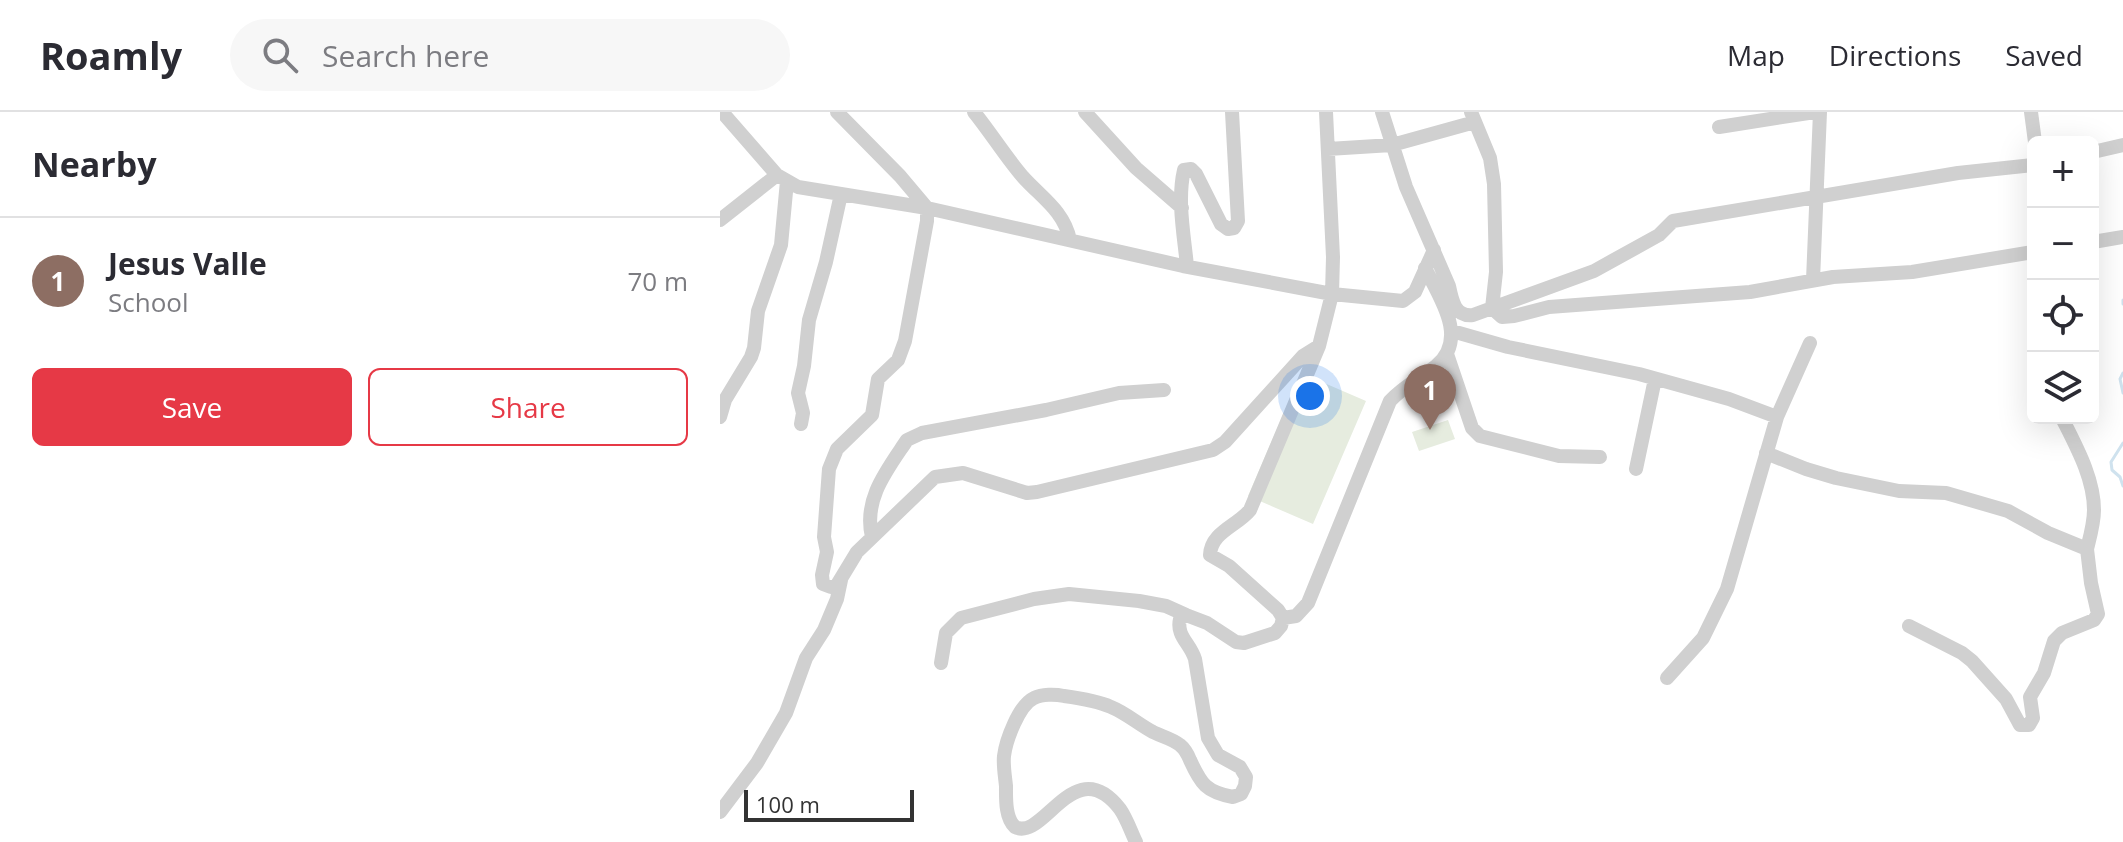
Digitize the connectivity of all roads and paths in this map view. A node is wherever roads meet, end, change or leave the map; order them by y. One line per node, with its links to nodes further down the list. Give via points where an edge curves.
1 (722, 112): 18 (street)
2 (837, 112): 21 (street)
3 (974, 112): 25 (street, via 1058,212)
4 (1085, 112): 22 (street)
5 (1232, 112): 22 (street, via 1238,221 1234,228 1221,224 1191,169 1184,170 1182,178)
6 (1326, 112): 15 (street)
7 (1382, 112): 13 (street)
8 (1818, 112): 11 (street); 20 (street)
9 (2031, 112): 12 (street)
10 (1473, 117): 13 (street); 33 (street, via 1494,184)
11 (1719, 127)
12 (2034, 136)
13 (1392, 145): 15 (street); 27 (street)
14 (2123, 145): 16 (street)
15 (1328, 149): 32 (street)
16 (2099, 151)
17 (2027, 166): 20 (street)
18 (782, 178): 19 (street, via 798,187); 23 (street); 40 (street, via 781,245 758,311 751,357)
19 (841, 194): 21 (street); 42 (street, via 809,320 798,393)
20 (1817, 197): 31 (street); 33 (street, via 1673,221 1659,235 1594,271)
21 (927, 208): 25 (street); 49 (street, via 898,360 878,379 872,415 837,449 829,469 823,584 831,587)
22 (1182, 208): 29 (street)
23 (720, 220)
24 (2123, 237): 26 (street)
25 (1070, 240): 29 (street)
26 (2099, 241)
27 (1434, 250): 30 (street); 33 (street, via 1457,311 1465,315)
28 (2027, 253): 31 (street, via 1912,272)
29 (1187, 266): 32 (street)
30 (1425, 268): 32 (street, via 1415,292 1403,301); 34 (street)
31 (1813, 280): 33 (street, via 1750,292 1549,307 1514,316 1502,317)
32 (1332, 294): 36 (street)
33 (1492, 308)
34 (1452, 331): 37 (street); 38 (street)
35 (1810, 343): 41 (street)
36 (1319, 346): 47 (street, via 1303,356 1213,450 1027,493 963,473 942,475); 51 (street, via 1250,510 1213,540 1210,555)
37 (1447, 354): 45 (street, via 1472,428 1480,436 1559,456); 51 (street, via 1390,401 1308,603 1296,616)
38 (1655, 379): 41 (street); 46 (street)
39 (1164, 390): 47 (street, via 1119,393 907,440 877,485 869,525)
40 (720, 417)
41 (1777, 417): 44 (street)
42 (801, 424)
43 (2065, 424): 48 (street, via 2091,486 2094,512)
44 (1766, 453): 48 (street, via 1836,478 1899,491 1946,493 1996,507); 54 (street, via 1727,589 1703,638)
45 (1600, 457)
46 (1636, 469)
47 (872, 537): 49 (street)
48 (2087, 549): 52 (street, via 2098,614 2054,641 2030,697 2029,725 2020,725 2006,699 1962,653)
49 (841, 580): 55 (street, via 786,713)
50 (1186, 615): 51 (street, via 1244,643 1275,633); 53 (street, via 1139,601 1069,594 1034,599 961,618 946,633); 56 (street, via 1180,619 1180,633 1195,659 1208,738 1218,755 1240,767 1246,777 1241,794 1211,791 1180,744 1109,705 1044,695 1024,705 1004,756 1008,813)
51 (1283, 618)
52 (1909, 626)
53 (941, 663)
54 (1667, 678)
55 (720, 812)
56 (1019, 836): 57 (street, via 1038,827 1065,801 1094,790 1121,811)
57 (1136, 842)

